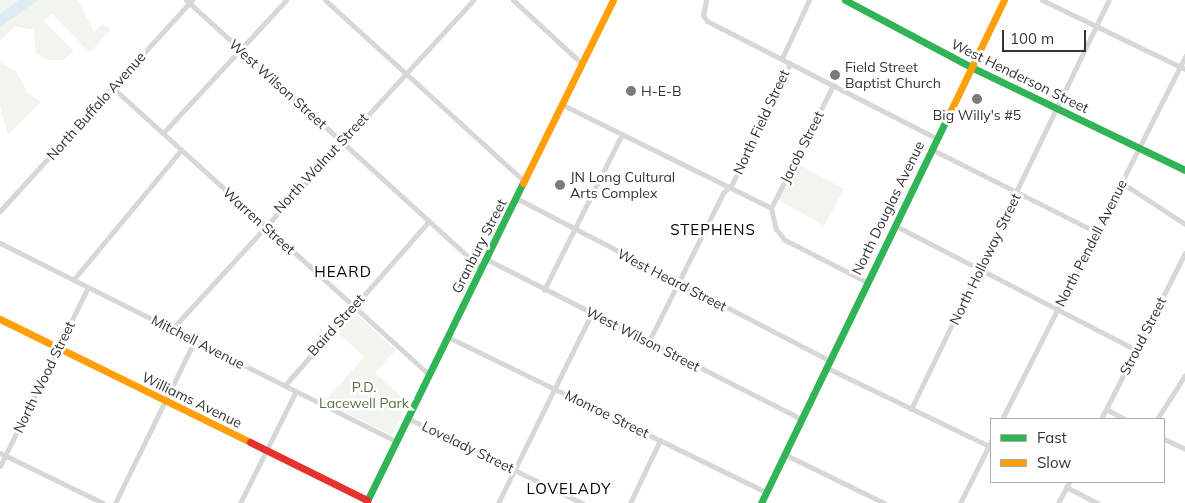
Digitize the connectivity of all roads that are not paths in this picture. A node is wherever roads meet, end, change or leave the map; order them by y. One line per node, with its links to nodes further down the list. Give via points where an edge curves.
1 (286, 0): 14 (street)
2 (325, 0): 21 (street)
3 (473, 0): 21 (street, North Walnut Street)
4 (513, 0): 17 (street)
5 (613, 0): 17 (street, Granbury Street)
6 (706, 0): 16 (street, via 703,15)
7 (808, 0): 16 (street, North Field Street)
8 (845, 0): 19 (street, West Henderson Street)
9 (1004, 0): 19 (street, North Douglas Avenue)
10 (1042, 0): 13 (street)
11 (1109, 0): 13 (street, North Holloway Street)
12 (190, 1): 14 (street, West Wilson Street); 23 (street, North Buffalo Avenue)
13 (1096, 26): 20 (street); 25 (street, North Holloway Street)
14 (240, 49): 26 (street); 29 (street, West Wilson Street)
15 (1185, 56): 20 (street, North Pendell Avenue)
16 (782, 58): 18 (street)
17 (581, 63): 24 (street, Granbury Street)
18 (790, 63): 22 (street); 36 (street, North Field Street)
19 (972, 67): 25 (street, West Henderson Street); 28 (street, North Douglas Avenue)
20 (1182, 68): 30 (street, North Pendell Avenue)
21 (406, 74): 29 (street, North Walnut Street); 34 (street)
22 (833, 85): 28 (street); 39 (street, Jacob Street)
23 (113, 88): 26 (street, Warren Street); 40 (street, North Buffalo Avenue)
24 (563, 105): 27 (street); 34 (street, Granbury Street)
25 (1057, 108): 30 (street, West Henderson Street); 37 (street, North Holloway Street)
26 (163, 133): 32 (street, Warren Street)
27 (622, 134): 36 (street); 45 (street)
28 (936, 138): 31 (street, North Douglas Avenue)
29 (342, 142): 41 (street, West Wilson Street); 43 (street, North Walnut Street)
30 (1140, 148): 33 (street, West Henderson Street); 35 (street, North Pendell Avenue)
31 (931, 149): 37 (street); 44 (street, North Douglas Avenue)
32 (181, 150): 43 (street, Warren Street); 52 (street)
33 (1185, 170)
34 (525, 182): 38 (street, Granbury Street)
35 (1122, 183): 42 (street); 46 (street, North Pendell Avenue)
36 (728, 188): 39 (street); 53 (street, North Field Street)
37 (1017, 192): 46 (street); 51 (street, North Holloway Street)
38 (516, 198): 45 (street, West Heard Street); 49 (street, Granbury Street)
39 (771, 208): 54 (street, via 776,229 785,240)
40 (0, 211)
41 (429, 221): 50 (street, West Wilson Street); 57 (street, Baird Street)
42 (1185, 224)
43 (264, 225): 57 (street, Warren Street); 61 (street, North Walnut Street)
44 (894, 226): 51 (street); 54 (street, North Douglas Avenue)
45 (574, 230): 53 (street, West Heard Street); 56 (street)
46 (1096, 232): 58 (street, North Pendell Avenue)
47 (0, 243): 52 (street, Mitchell Avenue)
48 (1185, 253): 66 (street, Stroud Street)
49 (486, 259): 50 (street, Granbury Street); 56 (street, West Wilson Street)
50 (481, 268): 62 (street, Granbury Street)
51 (979, 270): 58 (street); 74 (street, North Holloway Street)
52 (74, 279): 55 (street, Mitchell Avenue)
53 (679, 282): 64 (street, North Field Street); 67 (street, West Heard Street)
54 (867, 282): 67 (street, North Douglas Avenue)
55 (88, 287): 61 (street, Mitchell Avenue); 65 (street, North Wood Street)
56 (544, 290): 59 (street, West Wilson Street)
57 (353, 306): 68 (street, Warren Street); 70 (street, Baird Street)
58 (1057, 311): 66 (street); 77 (street, North Pendell Avenue)
59 (592, 313): 64 (street, West Wilson Street); 71 (street)
60 (0, 319): 65 (street, Williams Avenue)
61 (172, 329): 63 (street, Mitchell Avenue)
62 (448, 337): 68 (street, Granbury Street); 71 (street, Monroe Street)
63 (195, 340): 70 (street, Mitchell Avenue); 73 (street)
64 (649, 341): 81 (street, West Wilson Street)
65 (57, 348): 73 (street, Williams Avenue); 88 (street, North Wood Street)
66 (1136, 350): 75 (street, Stroud Street)
67 (827, 364): 74 (street, West Heard Street); 81 (street, North Douglas Avenue)
68 (428, 374): 76 (street, Granbury Street)
69 (1185, 375): 80 (street)
70 (285, 385): 72 (street, Mitchell Avenue)
71 (554, 388): 83 (street, Monroe Street); 91 (street)
72 (296, 391): 84 (street, Mitchell Avenue); 87 (street)
73 (164, 400): 87 (street, Williams Avenue); 97 (street)
74 (911, 409): 85 (street, West Heard Street)
75 (1106, 409): 78 (street, Stroud Street); 79 (street)
76 (407, 418): 84 (street, Granbury Street); 91 (street, Lovelady Street)
77 (1003, 418)
78 (1102, 418)
79 (1123, 418)
80 (1159, 418)
81 (801, 419): 89 (street, North Douglas Avenue)
82 (1165, 439): 86 (street)
83 (660, 440): 93 (street, Monroe Street); 101 (street)
84 (396, 441): 95 (street, Granbury Street)
85 (990, 444): 104 (street)
86 (1185, 449)
87 (265, 451): 95 (street, Williams Avenue); 98 (street)
88 (3, 454): 90 (street, North Wood Street); 96 (street)
89 (784, 454): 93 (street, North Douglas Avenue); 94 (street)
90 (0, 466)
91 (514, 470): 99 (street); 100 (street, Lovelady Street)
92 (1067, 484): 105 (street); 106 (street)
93 (766, 492): 102 (street, North Douglas Avenue)
94 (873, 501): 103 (street)
95 (368, 502)
96 (103, 503)
97 (115, 503)
98 (240, 503)
99 (498, 503)
100 (582, 503)
101 (630, 503)
102 (761, 503)
103 (884, 503)
104 (960, 503)
105 (1058, 503)
106 (1097, 503)

